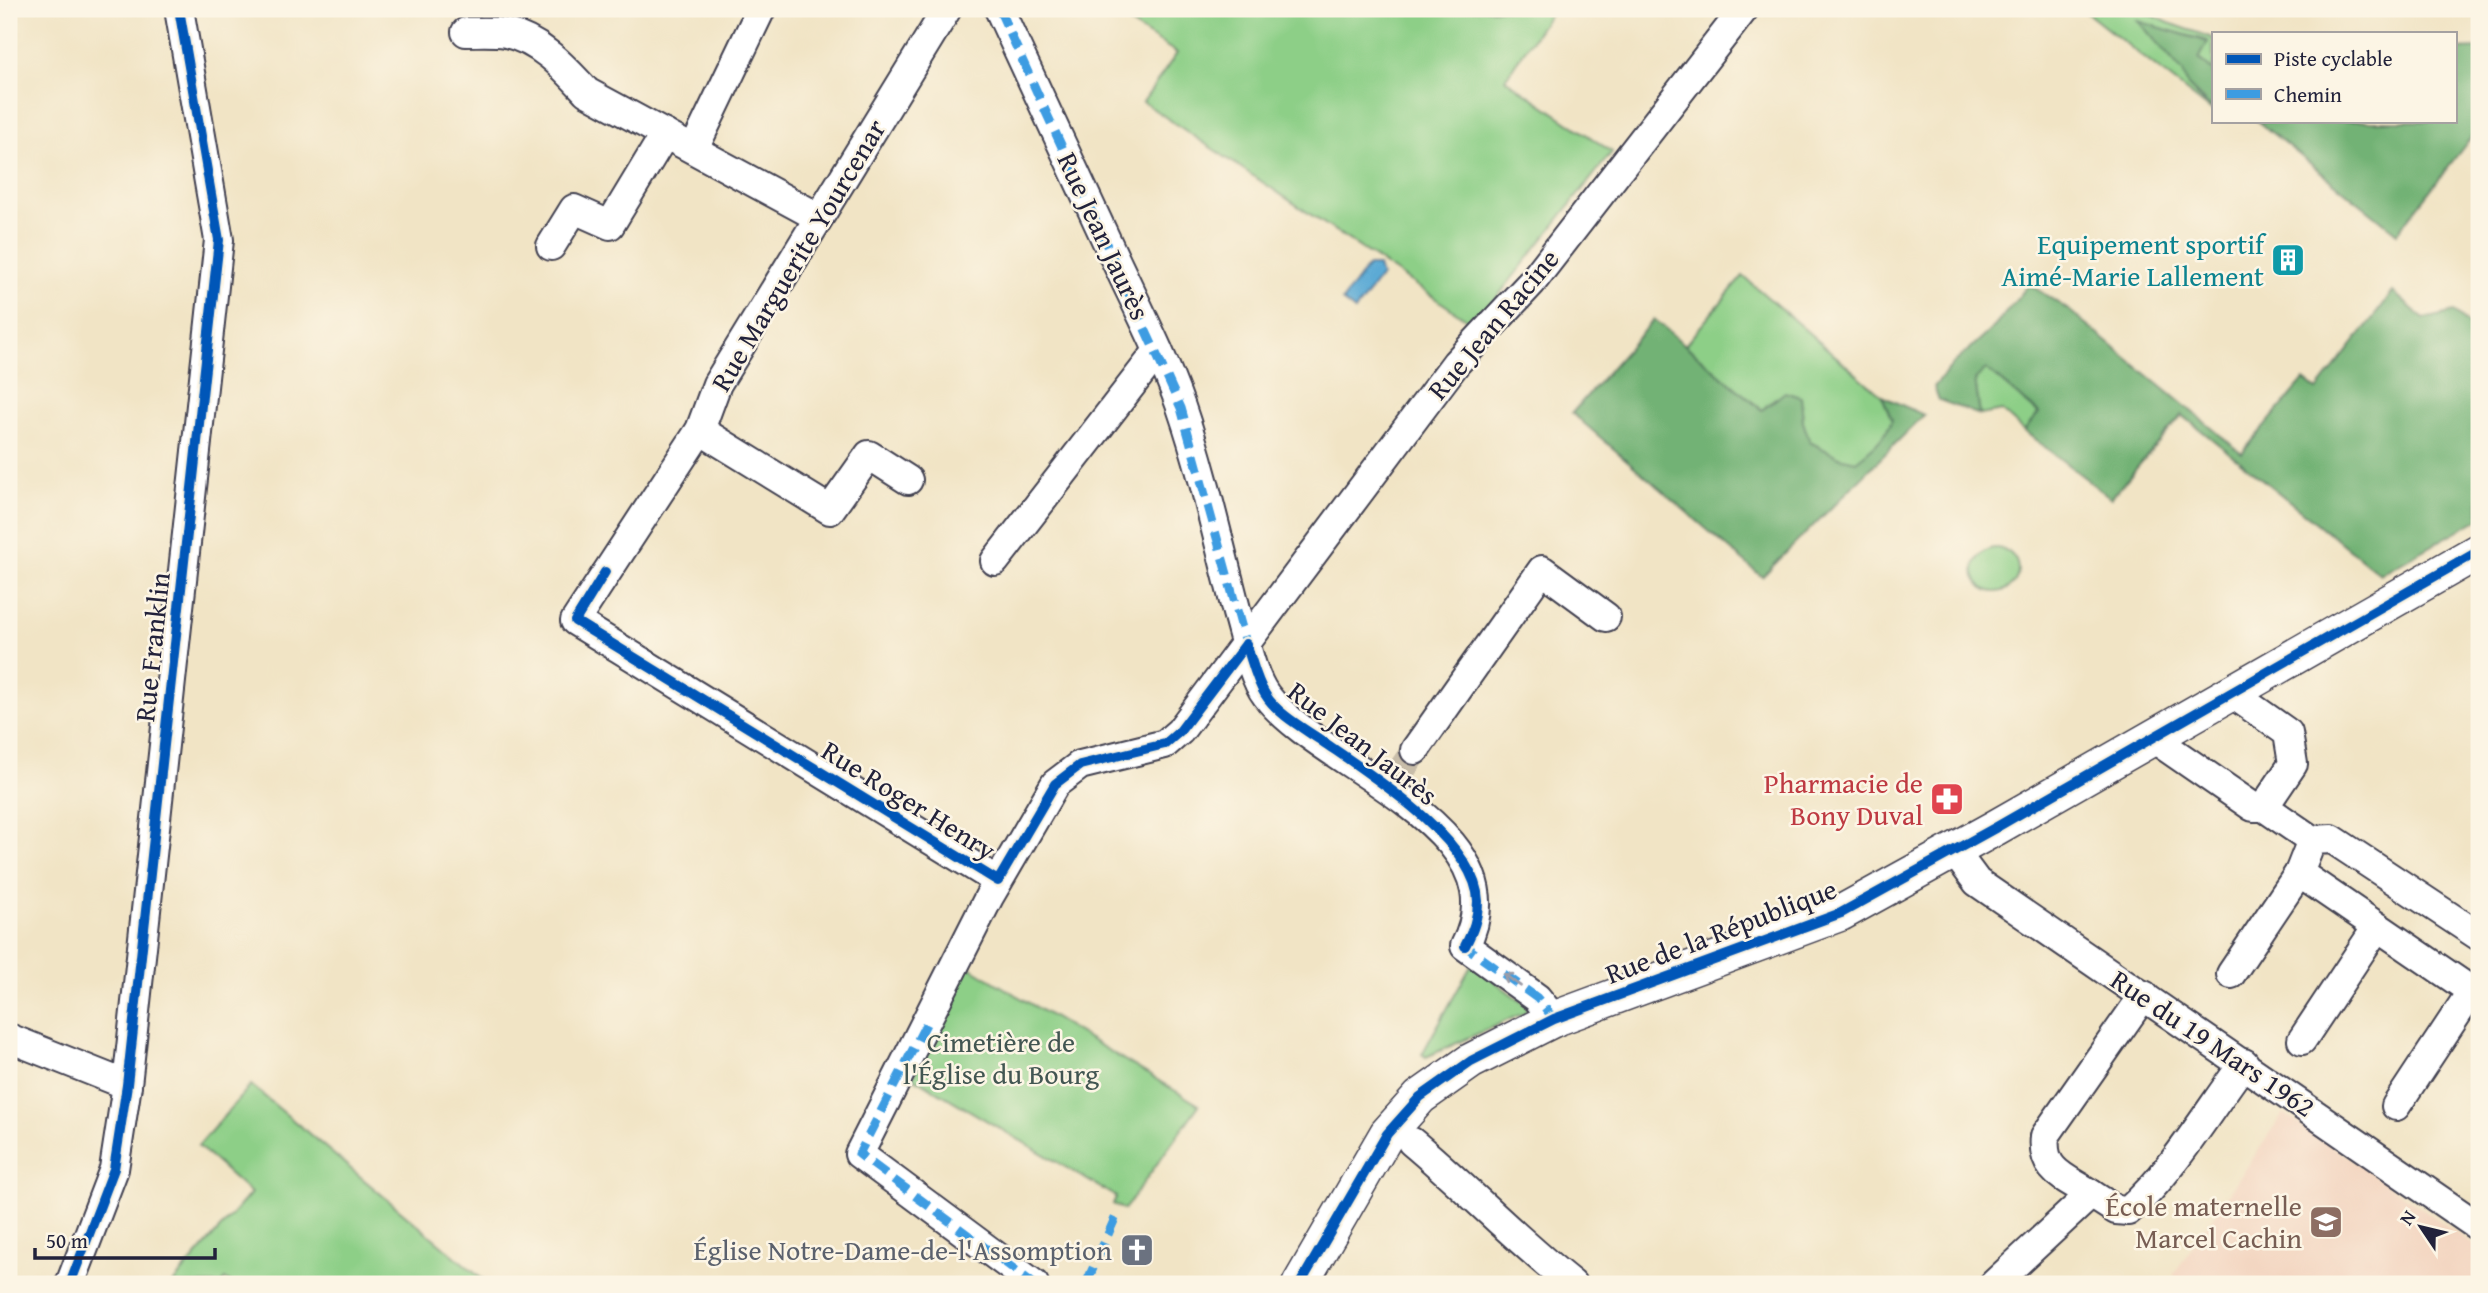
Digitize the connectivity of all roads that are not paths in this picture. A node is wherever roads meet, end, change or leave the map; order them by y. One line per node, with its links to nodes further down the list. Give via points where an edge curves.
1 (179, 9): 36 (street, Rue Franklin, via 219,240)
2 (761, 9): 8 (street)
3 (947, 9): 9 (street, Rue Marguerite Yourcenar)
4 (999, 9): 11 (street, Rue Jean Jaurès)
5 (1744, 9): 18 (street, Rue Jean Racine, via 1532,282 1456,363)
6 (466, 32): 7 (street, via 506,33 533,44 562,64 587,92)
7 (665, 134): 8 (street); 10 (street, via 610,225 574,209)
8 (694, 149): 9 (street)
9 (818, 217): 12 (street, Rue Marguerite Yourcenar, via 717,384)
10 (551, 247)
11 (1158, 351): 15 (street); 18 (street, Rue Jean Jaurès, via 1181,408)
12 (700, 430): 13 (street, via 830,510 869,455); 16 (street, Rue Marguerite Yourcenar)
13 (908, 480)
14 (2479, 551): 19 (street, Rue de la République)
15 (995, 561)
16 (605, 572): 26 (street, Rue Roger Henry, via 575,621)
17 (1606, 617): 21 (street, via 1542,570)
18 (1246, 644): 26 (street, Rue Roger Henry, via 1165,744 1080,765 1055,784); 32 (street, Rue Jean Jaurès, one-way to 18, via 1537,998 1465,946 1476,924 1478,898 1470,872 1454,847 1395,781 1290,720 1265,694)
19 (2230, 692): 20 (street, Rue de la République); 22 (street, via 2288,733 2293,764)
20 (2153, 738): 22 (street, via 2253,807); 24 (street, Rue de la République)
21 (1415, 750)
22 (2264, 807): 23 (street)
23 (2312, 840): 25 (street); 28 (street, via 2332,839)
24 (1954, 851): 31 (street, Rue du 19 Mars 1962, via 1977,882); 32 (street, Rue de la République, via 1841,912)
25 (2298, 873): 27 (street); 29 (street)
26 (998, 881): 43 (street, Rue Roger Henry, via 859,1154)
27 (2377, 928): 30 (street); 34 (street)
28 (2479, 936)
29 (2231, 974)
30 (2476, 994): 37 (street)
31 (2144, 995): 35 (street, Rue du 19 Mars 1962); 39 (street, via 2045,1136 2043,1152 2049,1167)
32 (1554, 1019): 44 (street, Rue de la République, via 1471,1061 1420,1097 1387,1134)
33 (9, 1038): 36 (street)
34 (2302, 1040)
35 (2244, 1063): 39 (street, via 2153,1186 2127,1211 2116,1210); 40 (street, Rue du 19 Mars 1962)
36 (127, 1085): 42 (street, Rue Franklin, via 114,1169)
37 (2396, 1106)
38 (1412, 1142): 41 (street)
39 (2091, 1194): 45 (street)
40 (2479, 1227)
41 (1556, 1279)
42 (70, 1284)
43 (1034, 1284)
44 (1300, 1284)
45 (1994, 1284)

